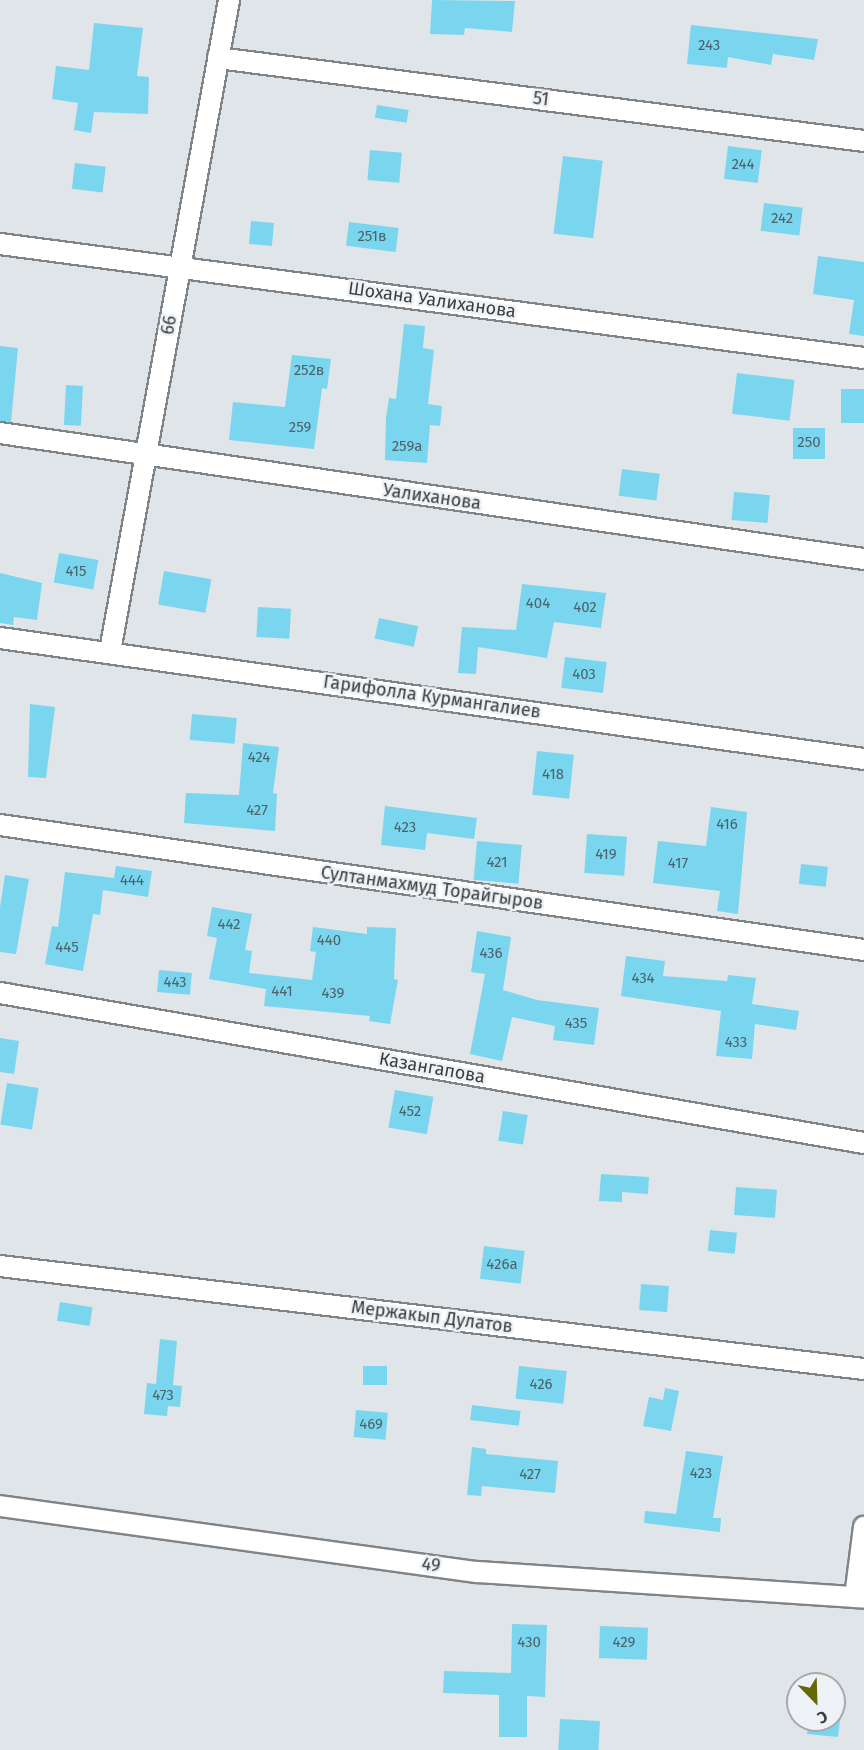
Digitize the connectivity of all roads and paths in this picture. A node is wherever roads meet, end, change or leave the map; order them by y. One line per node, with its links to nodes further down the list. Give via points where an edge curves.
1 (229, 0): 2 (street, 66)
2 (218, 58): 3 (street, 51); 5 (street, 66)
3 (864, 141)
4 (0, 244): 5 (street, Шохана Уалиханова)
5 (180, 267): 6 (street, Шохана Уалиханова); 8 (street, 66)
6 (864, 358)
7 (0, 433): 8 (street, Уалиханова)
8 (144, 456): 9 (street, Уалиханова); 11 (street, 66)
9 (864, 559)
10 (0, 638): 11 (street, Гарифолла Курмангалиев)
11 (110, 651): 12 (street, Гарифолла Курмангалиев)
12 (864, 759)
13 (0, 825): 14 (street, Султанмахмуд Торайгыров)
14 (864, 950)
15 (0, 993): 16 (street, Казангапова)
16 (864, 1143)
17 (0, 1266): 18 (street, Мержакып Дулатов)
18 (864, 1369)
19 (0, 1506): 21 (street, 49, via 477,1572)
20 (864, 1527): 21 (street)
21 (859, 1597)

